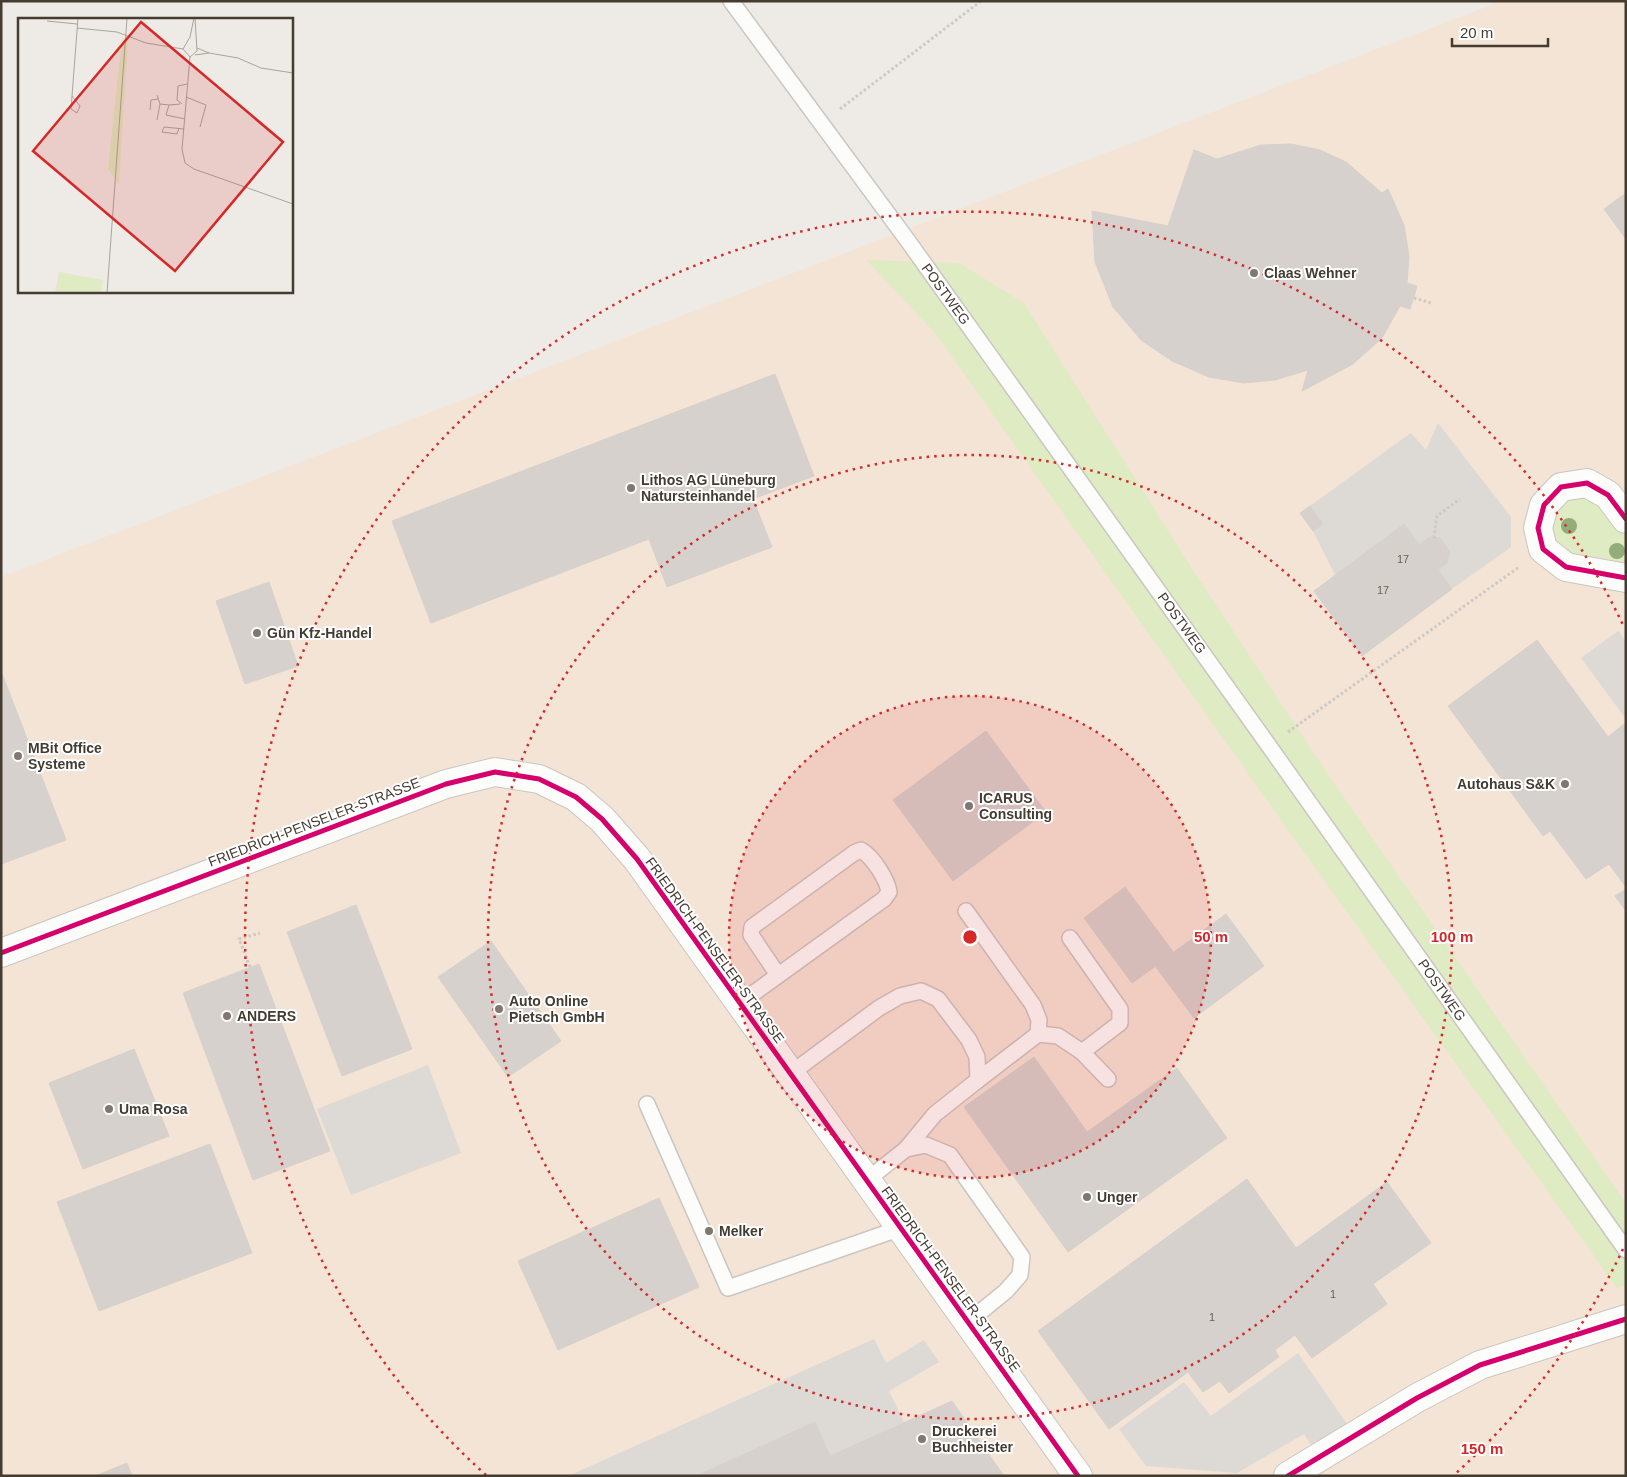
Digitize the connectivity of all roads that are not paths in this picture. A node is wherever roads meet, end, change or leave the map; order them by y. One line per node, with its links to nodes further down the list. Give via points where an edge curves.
1 (731, 1): 18 (lane, POSTWEG, via 822,122)
2 (1626, 519): 3 (street, via 1608,495 1587,483 1561,487 1544,505 1538,528 1543,549 1566,567)
3 (1626, 578)
4 (966, 911): 9 (lane, via 1033,1005)
5 (1070, 938): 10 (lane, via 1120,1009 1120,1023)
6 (1, 953): 8 (street, FRIEDRICH-PENSELER-STRASSE, via 446,784 495,772 539,779 576,797 602,818 637,859)
7 (778, 975): 7 (lane, via 884,900 889,892 888,884 868,854 861,850 854,853 752,927 750,935); 8 (lane)
8 (740, 1003): 11 (street, FRIEDRICH-PENSELER-STRASSE)
9 (1038, 1034): 10 (lane, via 1058,1036); 13 (lane)
10 (1082, 1052): 12 (lane)
11 (790, 1074): 13 (lane, via 879,1008 900,996 921,991 938,999 969,1040 977,1057); 16 (street, FRIEDRICH-PENSELER-STRASSE)
12 (1108, 1079)
13 (978, 1080): 15 (lane, via 935,1114)
14 (647, 1104): 17 (lane, via 728,1288)
15 (906, 1149): 16 (lane); 20 (lane, via 926,1145 950,1154 1022,1257 1020,1275)
16 (867, 1180): 17 (street, FRIEDRICH-PENSELER-STRASSE)
17 (901, 1228): 20 (street, FRIEDRICH-PENSELER-STRASSE)
18 (1626, 1250)
19 (1626, 1319): 22 (street, via 1480,1365 1417,1398)
20 (968, 1322): 21 (street, FRIEDRICH-PENSELER-STRASSE)
21 (1078, 1476)
22 (1288, 1476)

